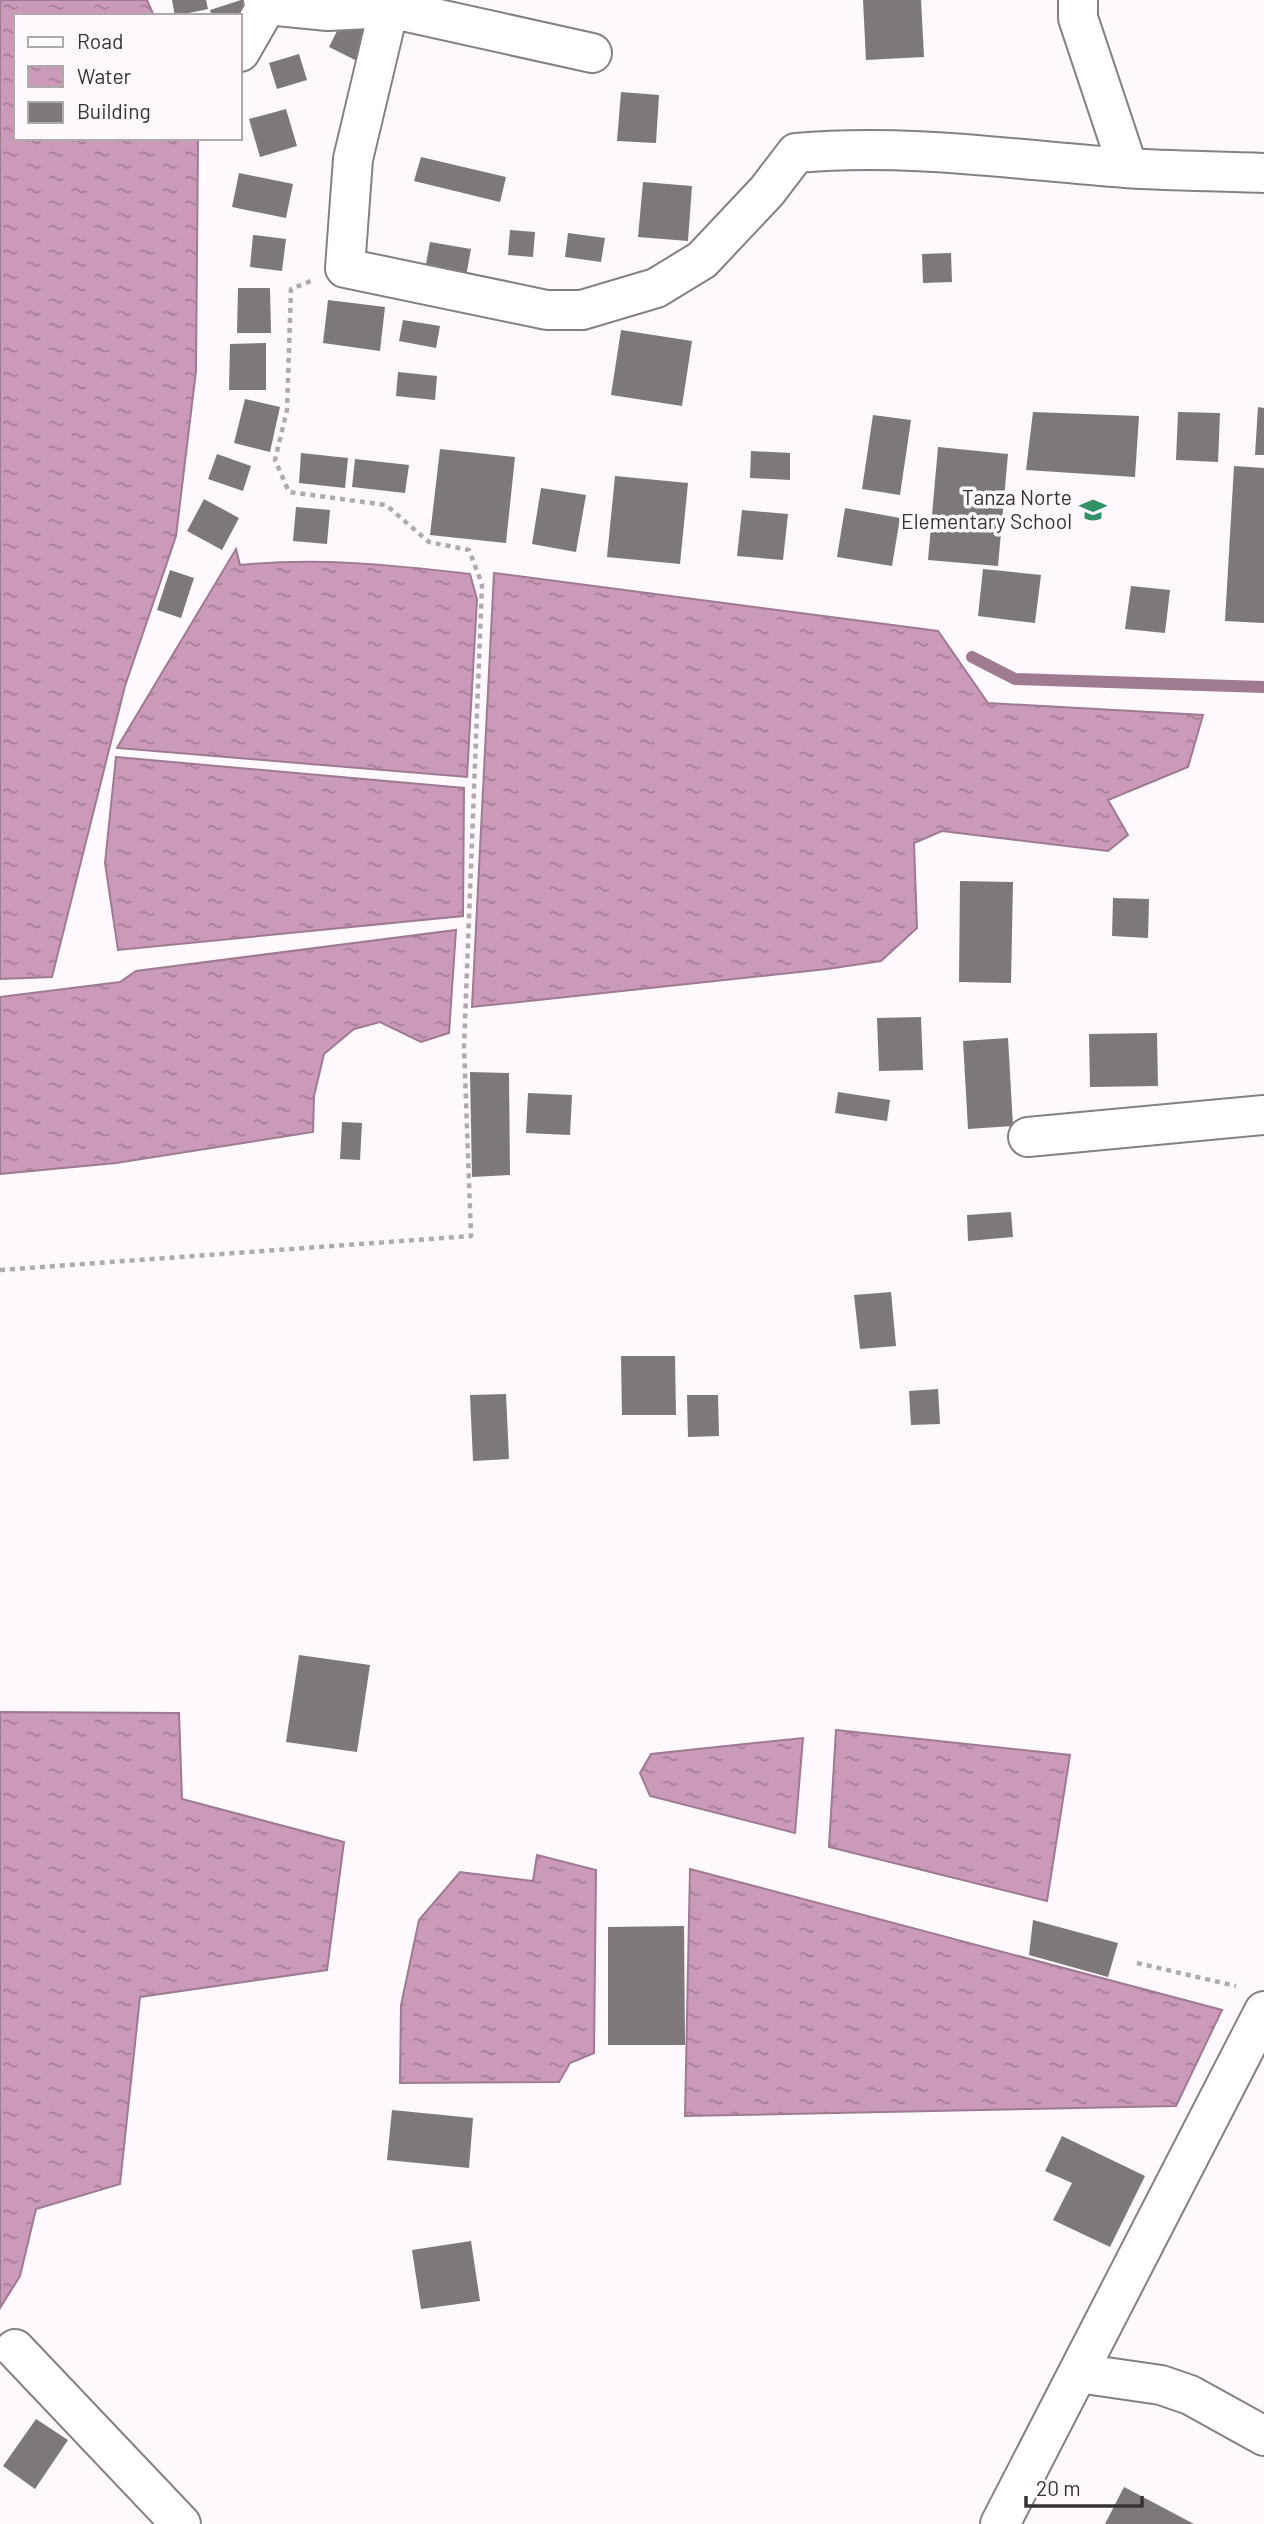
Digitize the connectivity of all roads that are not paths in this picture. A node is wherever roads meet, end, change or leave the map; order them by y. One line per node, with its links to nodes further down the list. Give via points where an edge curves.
1 (1078, 0): 6 (street, via 1078,18)
2 (265, 2): 3 (street, via 319,11); 4 (street)
3 (389, 8): 5 (street); 6 (street, via 353,159 345,268 547,310 582,310 656,288 702,260 768,191 796,153 843,148 918,151)
4 (242, 48)
5 (592, 53)
6 (1128, 168): 7 (street)
7 (1264, 173)
8 (1264, 1115): 9 (street)
9 (1028, 1137)
10 (1251, 1998): 12 (street)
11 (15, 2348): 14 (street)
12 (1078, 2373): 13 (street, via 1161,2385 1190,2395); 15 (street)
13 (1264, 2436)
14 (181, 2524)
15 (1000, 2524)

